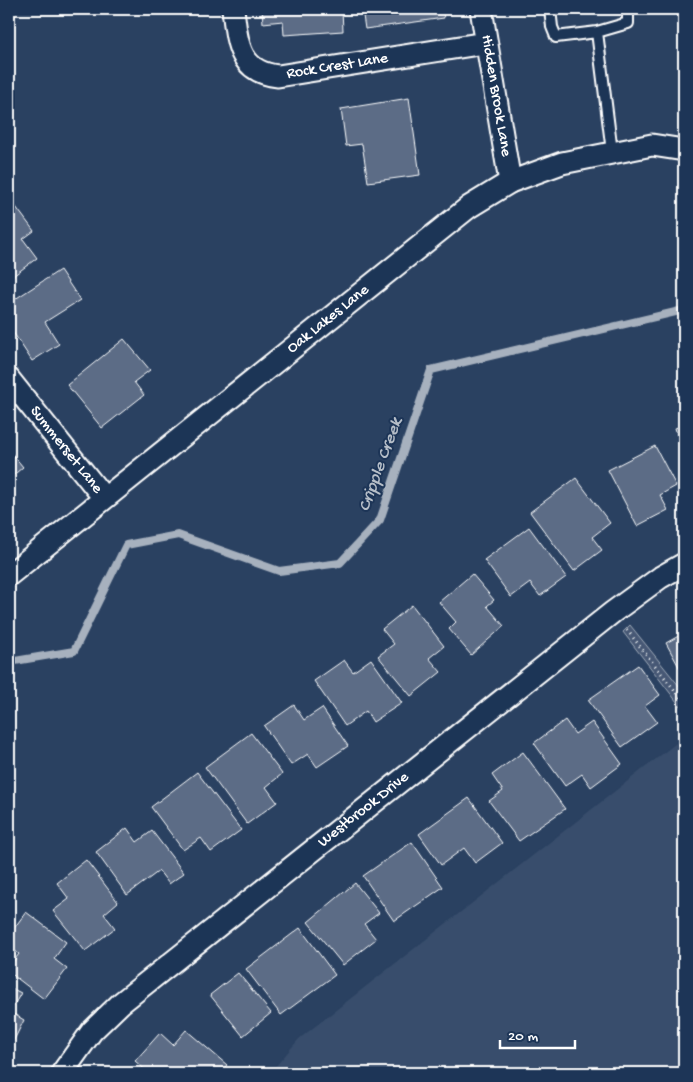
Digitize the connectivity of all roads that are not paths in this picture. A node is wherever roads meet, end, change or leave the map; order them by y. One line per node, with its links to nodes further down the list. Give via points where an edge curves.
1 (233, 9): 6 (street, Rock Crest Lane, via 237,43 243,57 253,68 269,75)
2 (481, 9): 6 (street, Hidden Brook Lane)
3 (550, 9): 5 (lane, via 556,37)
4 (628, 9): 5 (lane, via 628,23)
5 (597, 32): 8 (lane)
6 (485, 43): 9 (street, Hidden Brook Lane)
7 (684, 150): 8 (street, Oak Lakes Lane, via 652,145)
8 (612, 152): 9 (street, Oak Lakes Lane, via 562,163)
9 (510, 182): 11 (street, Oak Lakes Lane, via 469,207)
10 (9, 379): 11 (street, Summerset Lane)
11 (104, 498): 13 (street, Oak Lakes Lane)
12 (684, 564): 14 (street, Westbrook Drive, via 613,612 121,1003 92,1031)
13 (9, 575)
14 (62, 1073)

